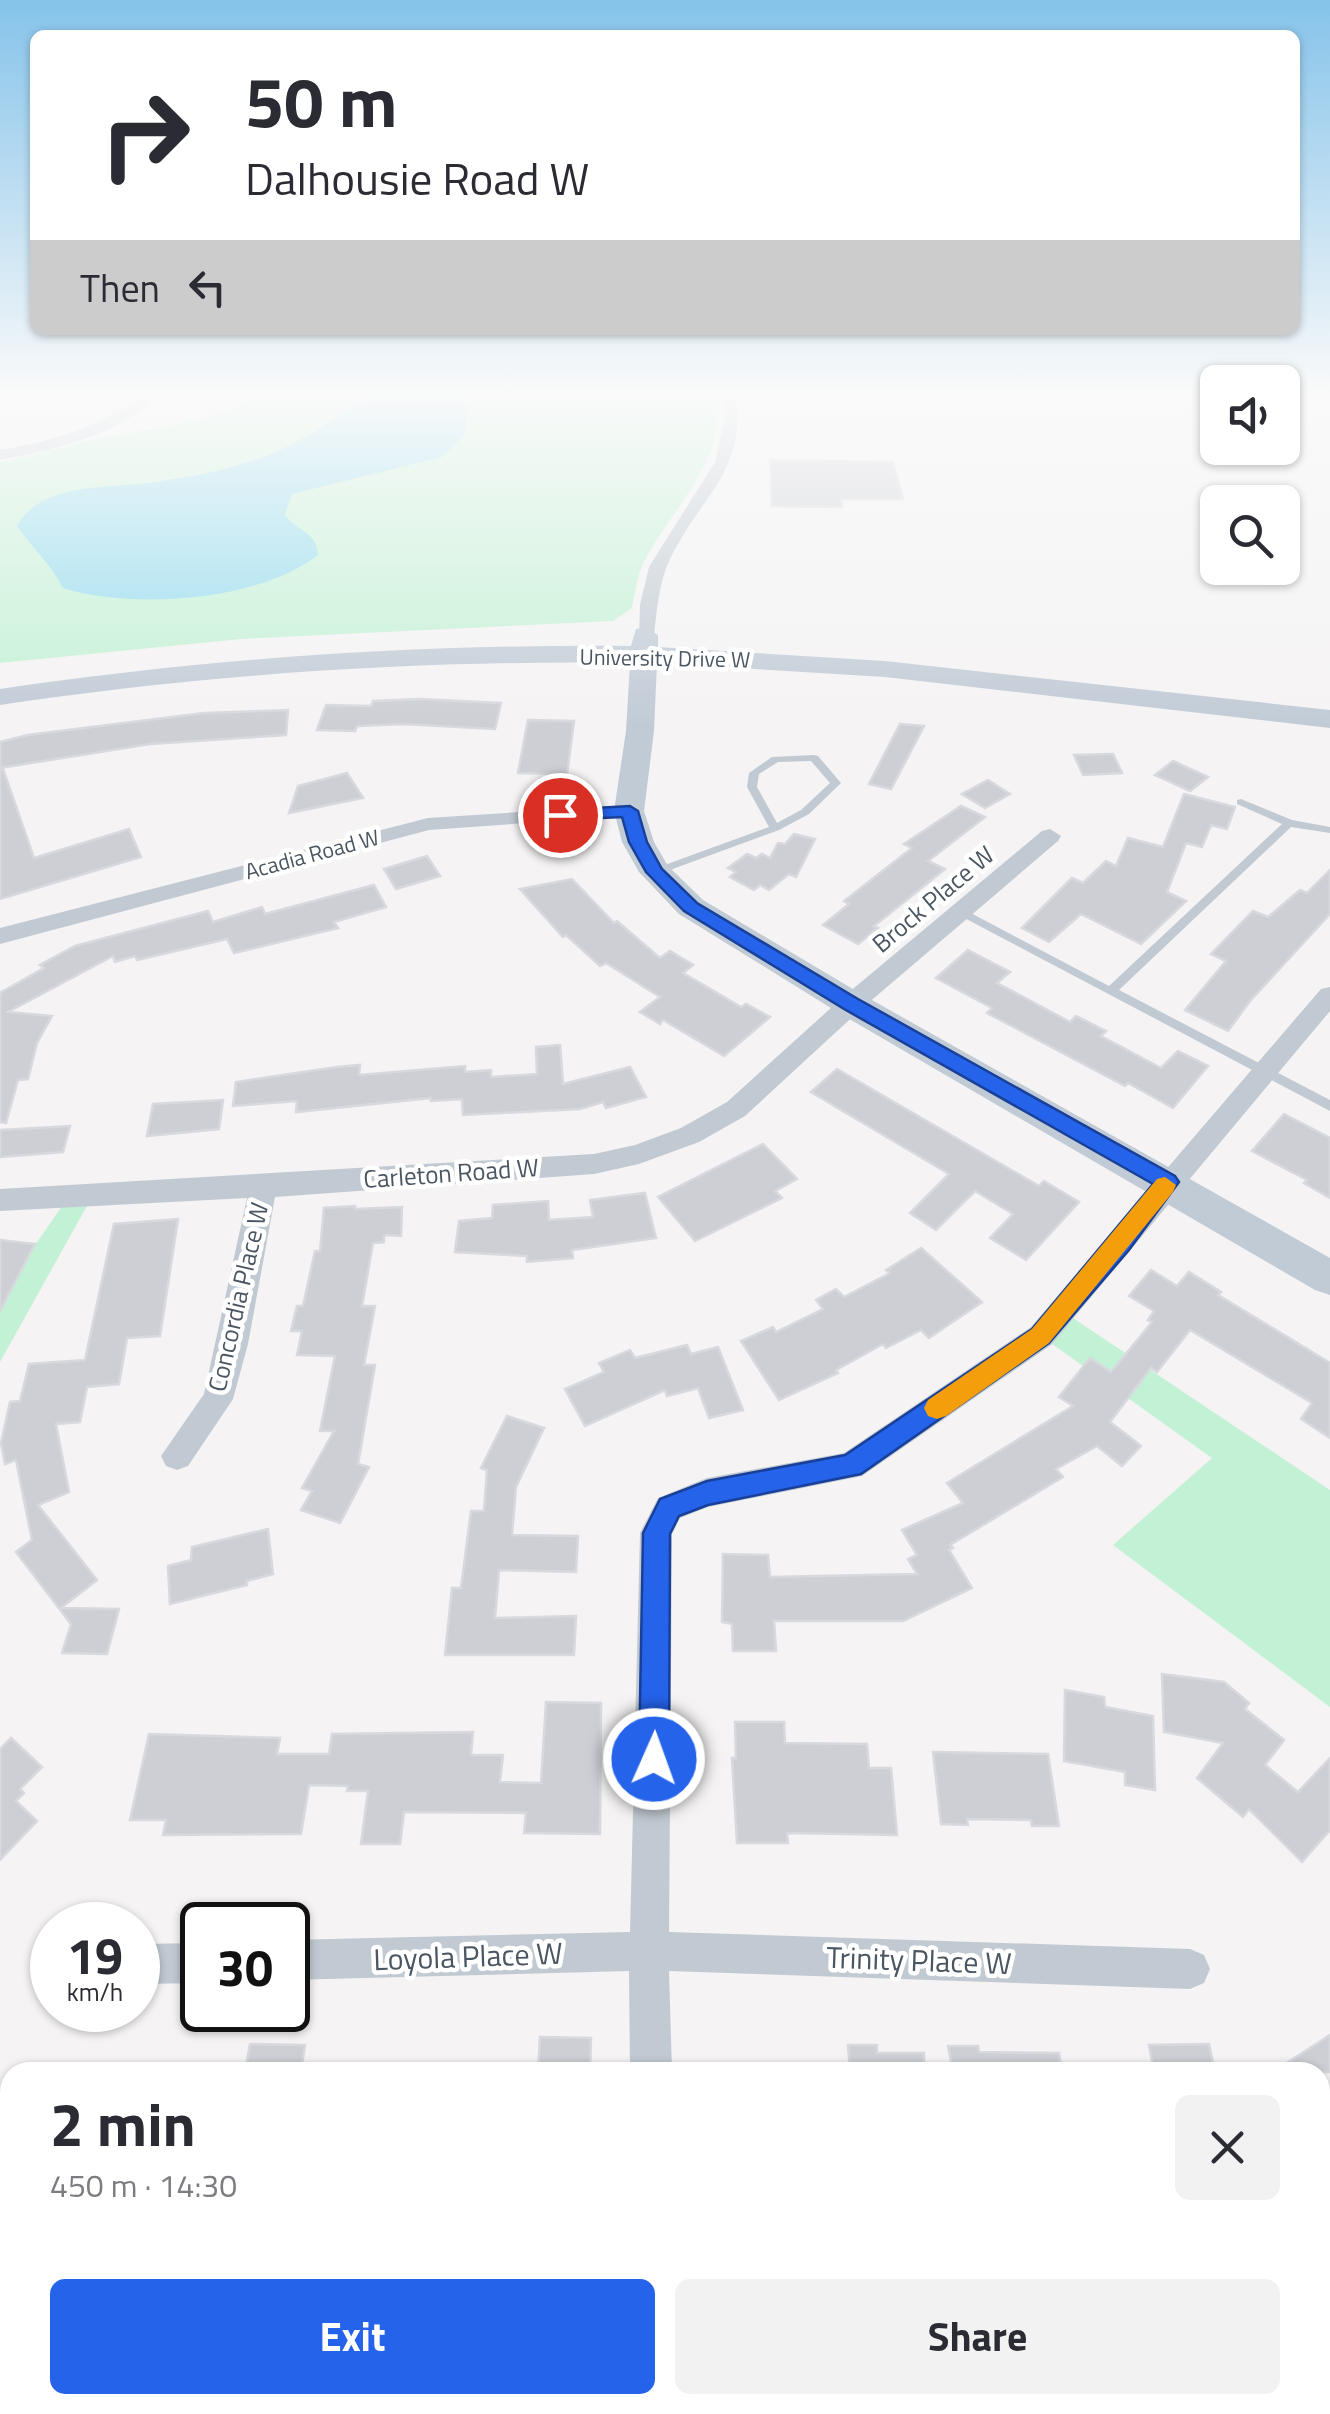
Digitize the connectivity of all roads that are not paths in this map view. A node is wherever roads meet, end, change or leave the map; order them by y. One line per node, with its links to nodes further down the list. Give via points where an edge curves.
1 (700, 502): 2 (street, via 655,575)
2 (644, 645): 3 (main road, University Drive W); 4 (main road, via 489,647); 5 (main road, University Drive W, via 519,633 338,640 105,660); 6 (main road, via 865,647); 7 (main road, University Drive W); 8 (main road)
3 (510, 656): 4 (main road, University Drive W); 8 (main road, via 596,672 621,694)
4 (354, 660): 5 (main road, University Drive W, via 118,679)
5 (2, 679)
6 (1330, 696)
7 (1330, 719)
8 (640, 731): 10 (main road)
9 (1240, 802): 11 (lane)
10 (630, 811): 15 (main road); 17 (street, Acadia Road W, via 428,824)
11 (1289, 823): 13 (lane); 18 (lane)
12 (776, 828): 12 (lane, via 836,783 814,758 776,759 754,773 752,787); 15 (lane)
13 (1330, 830)
14 (1050, 836): 16 (street, Brock Place W)
15 (655, 872): 20 (main road, via 691,907)
16 (962, 913): 18 (lane); 20 (street, Brock Place W)
17 (0, 936)
18 (1112, 990): 21 (lane)
19 (1330, 995): 21 (street)
20 (851, 1004): 23 (main road); 24 (street, Carleton Road W, via 736,1109 638,1154 594,1164)
21 (1262, 1073): 22 (lane); 23 (street)
22 (1330, 1106)
23 (1168, 1182): 26 (main road); 28 (street, via 1041,1336 851,1466 707,1493 669,1508 656,1533)
24 (263, 1187): 25 (street, Carleton Road W); 27 (street, Concordia Place W, via 218,1400)
25 (0, 1200)
26 (1330, 1278)
27 (177, 1456)
28 (648, 1951): 29 (street, Loyola Place W); 30 (street, Trinity Place W); 31 (street)
29 (310, 1959)
30 (1190, 1969)
31 (650, 2062)

